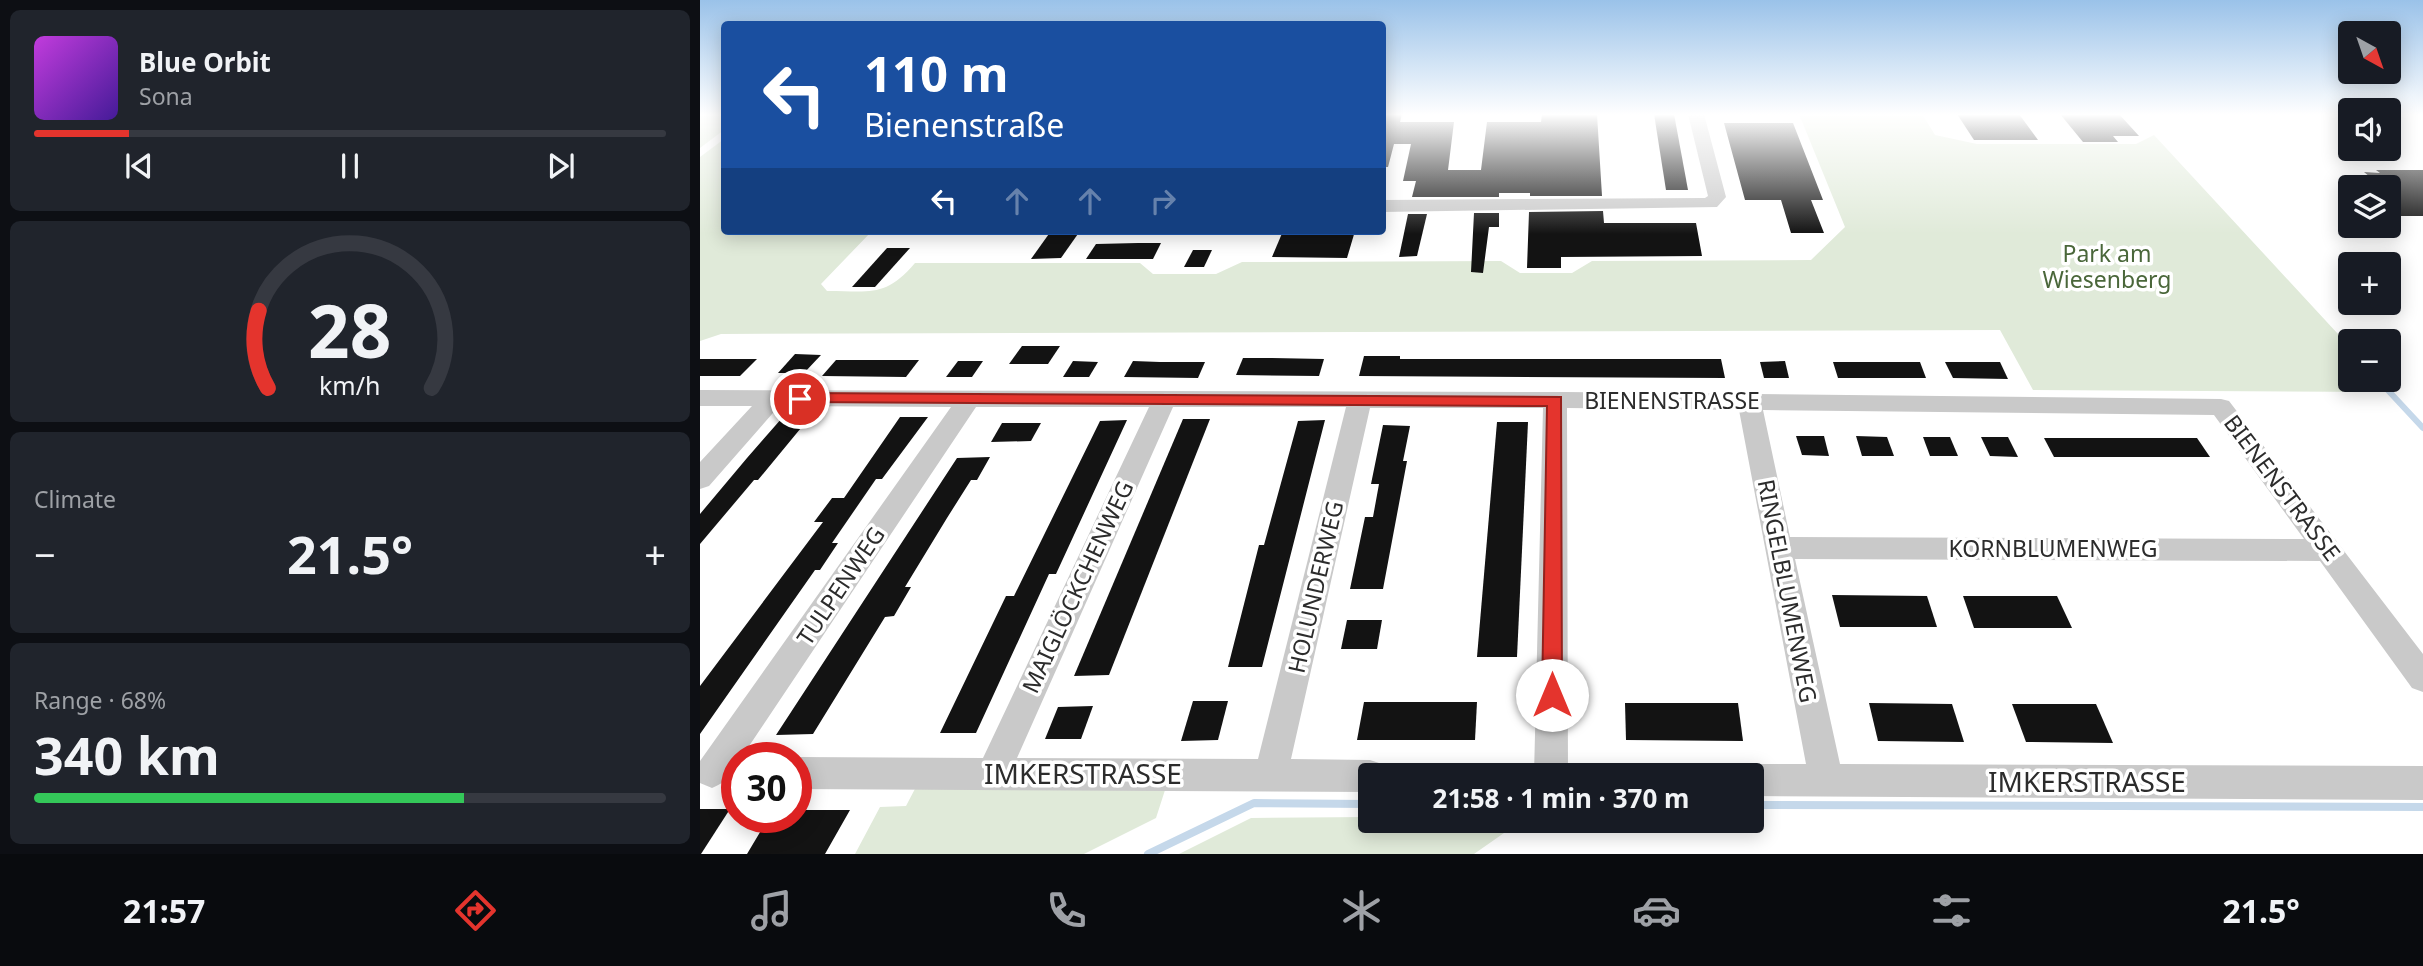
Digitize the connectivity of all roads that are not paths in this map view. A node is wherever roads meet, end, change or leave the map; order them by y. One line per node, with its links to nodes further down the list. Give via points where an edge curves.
1 (1706, 154): 2 (street, via 1717,197 1710,203)
2 (1386, 206)
3 (700, 398): 4 (street, BIENENSTRASSE)
4 (773, 398): 5 (street, BIENENSTRASSE); 10 (street)
5 (969, 399): 6 (street, BIENENSTRASSE); 15 (street, TULPENWEG)
6 (1164, 400): 8 (street, BIENENSTRASSE); 18 (street, MAIGLÖCKCHENWEG)
7 (1555, 400): 8 (street, BIENENSTRASSE); 9 (street, BIENENSTRASSE); 14 (street)
8 (1360, 401): 17 (street, HOLUNDERWEG)
9 (1749, 402): 11 (street, RINGELBLUMENWEG); 12 (street, BIENENSTRASSE, via 2221,407)
10 (700, 479)
11 (1779, 548): 12 (street, KORNBLUMENWEG); 21 (street, RINGELBLUMENWEG)
12 (2328, 550): 13 (street, BIENENSTRASSE)
13 (2423, 678)
14 (1551, 763)
15 (716, 773)
16 (812, 773): 18 (street, IMKERSTRASSE)
17 (1271, 774): 18 (street, IMKERSTRASSE); 19 (street, IMKERSTRASSE)
18 (992, 775)
19 (1358, 776)
20 (1764, 780): 21 (street, IMKERSTRASSE)
21 (1826, 780): 22 (street, IMKERSTRASSE)
22 (2423, 783)

